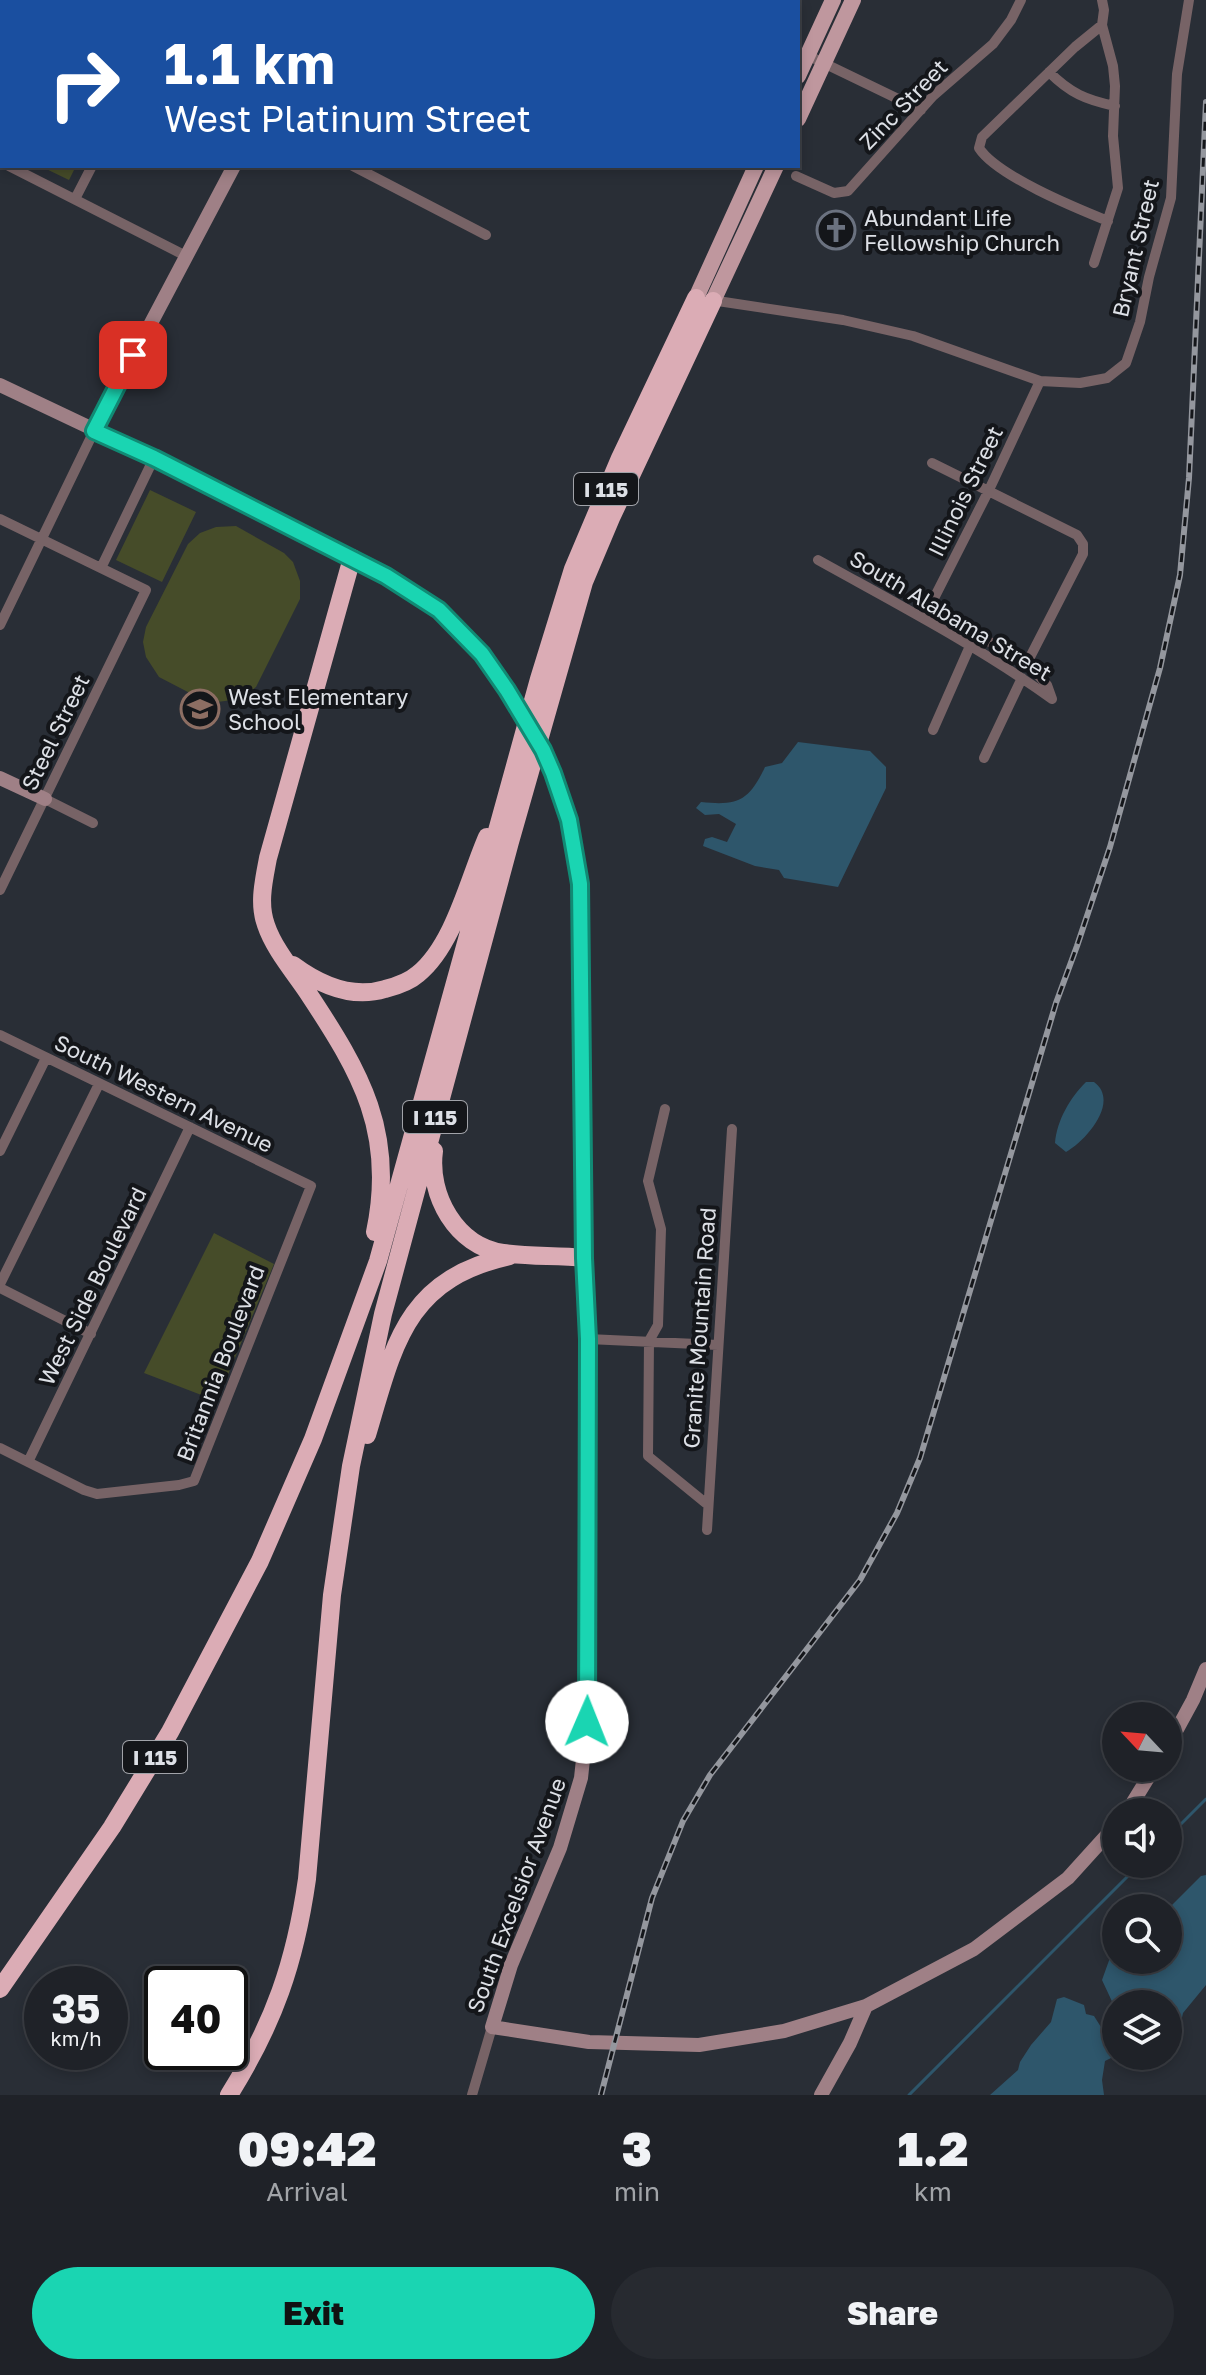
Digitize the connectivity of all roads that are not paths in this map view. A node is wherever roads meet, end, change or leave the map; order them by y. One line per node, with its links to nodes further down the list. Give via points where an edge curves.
1 (833, 0): 7 (main road)
2 (853, 0): 8 (main road)
3 (1021, 0): 12 (street, Zinc Street, via 993,44)
4 (1102, 0): 6 (street)
5 (1189, 0): 27 (street, Bryant Street, via 1177,74 1171,198 1126,363 1107,378)
6 (1102, 25): 10 (street); 11 (street, via 1113,66)
7 (807, 55): 8 (street); 9 (main road)
8 (824, 64): 12 (street); 13 (main road)
9 (800, 71)
10 (1049, 72): 11 (street, via 1088,100); 22 (street, via 982,137 979,148 1013,175)
11 (1115, 106): 22 (street, via 1118,188)
12 (921, 110): 20 (street, Zinc Street, via 845,193)
13 (800, 115)
14 (13, 168): 21 (street)
15 (91, 168): 21 (street)
16 (233, 168): 24 (street)
17 (357, 168): 23 (street)
18 (755, 168): 26 (main road)
19 (775, 168): 26 (main road)
20 (796, 176)
21 (75, 199): 24 (street)
22 (1108, 221): 25 (street)
23 (486, 235)
24 (186, 256): 29 (street)
25 (1094, 263)
26 (704, 299): 27 (street, Bryant Street, via 913,336); 45 (highway, I 115, via 596,552 548,705); 45 (highway, I 115, via 590,525 536,687)
27 (1040, 381): 32 (street, Illinois Street)
28 (0, 385): 29 (street, South Excelsior Avenue)
29 (94, 431): 30 (street, South Excelsior Avenue); 34 (street)
30 (154, 458): 35 (street, South Excelsior Avenue); 37 (street)
31 (932, 463): 32 (street)
32 (989, 490): 38 (street, Illinois Street); 41 (street, via 1077,535 1083,544 1083,554)
33 (0, 519): 34 (street)
34 (42, 540): 37 (street); 39 (street)
35 (352, 558): 50 (highway, via 268,858 262,896 266,924); 61 (street, South Excelsior Avenue, via 439,610 482,654 537,740 563,798 580,884)
36 (818, 560): 38 (street, South Alabama Street)
37 (101, 568): 47 (street, Steel Street, via 146,590)
38 (927, 613): 40 (street, South Alabama Street); 41 (street, South Alabama Street)
39 (0, 625)
40 (970, 646): 42 (street, South Alabama Street); 43 (street)
41 (1027, 663): 42 (street, South Alabama Street, via 1052,699)
42 (1022, 678): 44 (street)
43 (933, 730)
44 (984, 758)
45 (523, 760): 50 (highway, via 442,944 418,974 401,985 358,993 326,985); 51 (highway, I 115); 67 (highway, I 115, via 378,1261)
46 (0, 778): 47 (street)
47 (45, 799): 48 (street); 49 (street, Steel Street)
48 (93, 823)
49 (0, 890)
50 (284, 958): 67 (highway, via 357,1071 379,1138 379,1215)
51 (465, 1007): 60 (highway, via 436,1133 434,1187 444,1209 473,1241); 71 (highway, I 115, via 379,1327)
52 (0, 1035): 53 (street, South Western Avenue)
53 (46, 1058): 54 (street, South Western Avenue); 58 (street)
54 (99, 1084): 56 (street, South Western Avenue); 62 (street)
55 (665, 1109): 65 (street, via 648,1181 661,1229 658,1325)
56 (190, 1127): 59 (street, South Western Avenue); 63 (street, West Side Boulevard)
57 (732, 1129): 66 (street, Granite Mountain Road)
58 (0, 1151)
59 (311, 1186): 69 (street, Britannia Boulevard, via 194,1481 97,1494)
60 (518, 1254): 61 (highway); 71 (highway, via 446,1281 411,1314 390,1361)
61 (584, 1258): 64 (street, South Excelsior Avenue)
62 (0, 1286): 63 (street)
63 (91, 1334): 69 (street, West Side Boulevard)
64 (588, 1339): 65 (street); 78 (street, South Excelsior Avenue, via 587,1722 581,1778)
65 (649, 1341): 66 (street); 70 (street, via 648,1456)
66 (718, 1345): 70 (street, Granite Mountain Road)
67 (340, 1361): 76 (highway, I 115, via 284,1509 202,1674 112,1827)
68 (0, 1448): 69 (street)
69 (28, 1462)
70 (708, 1505): 72 (street, Granite Mountain Road)
71 (343, 1514): 79 (highway, I 115, via 301,1919 279,2000)
72 (707, 1530)
73 (1206, 1669): 74 (street)
74 (1182, 1722)
75 (1102, 1840): 77 (street, via 1068,1878 974,1949)
76 (0, 1989)
77 (866, 2006): 78 (street, via 784,2031 699,2045 589,2042); 81 (street)
78 (492, 2027): 80 (street, South Excelsior Avenue)
79 (229, 2095)
80 (472, 2095)
81 (821, 2095)

